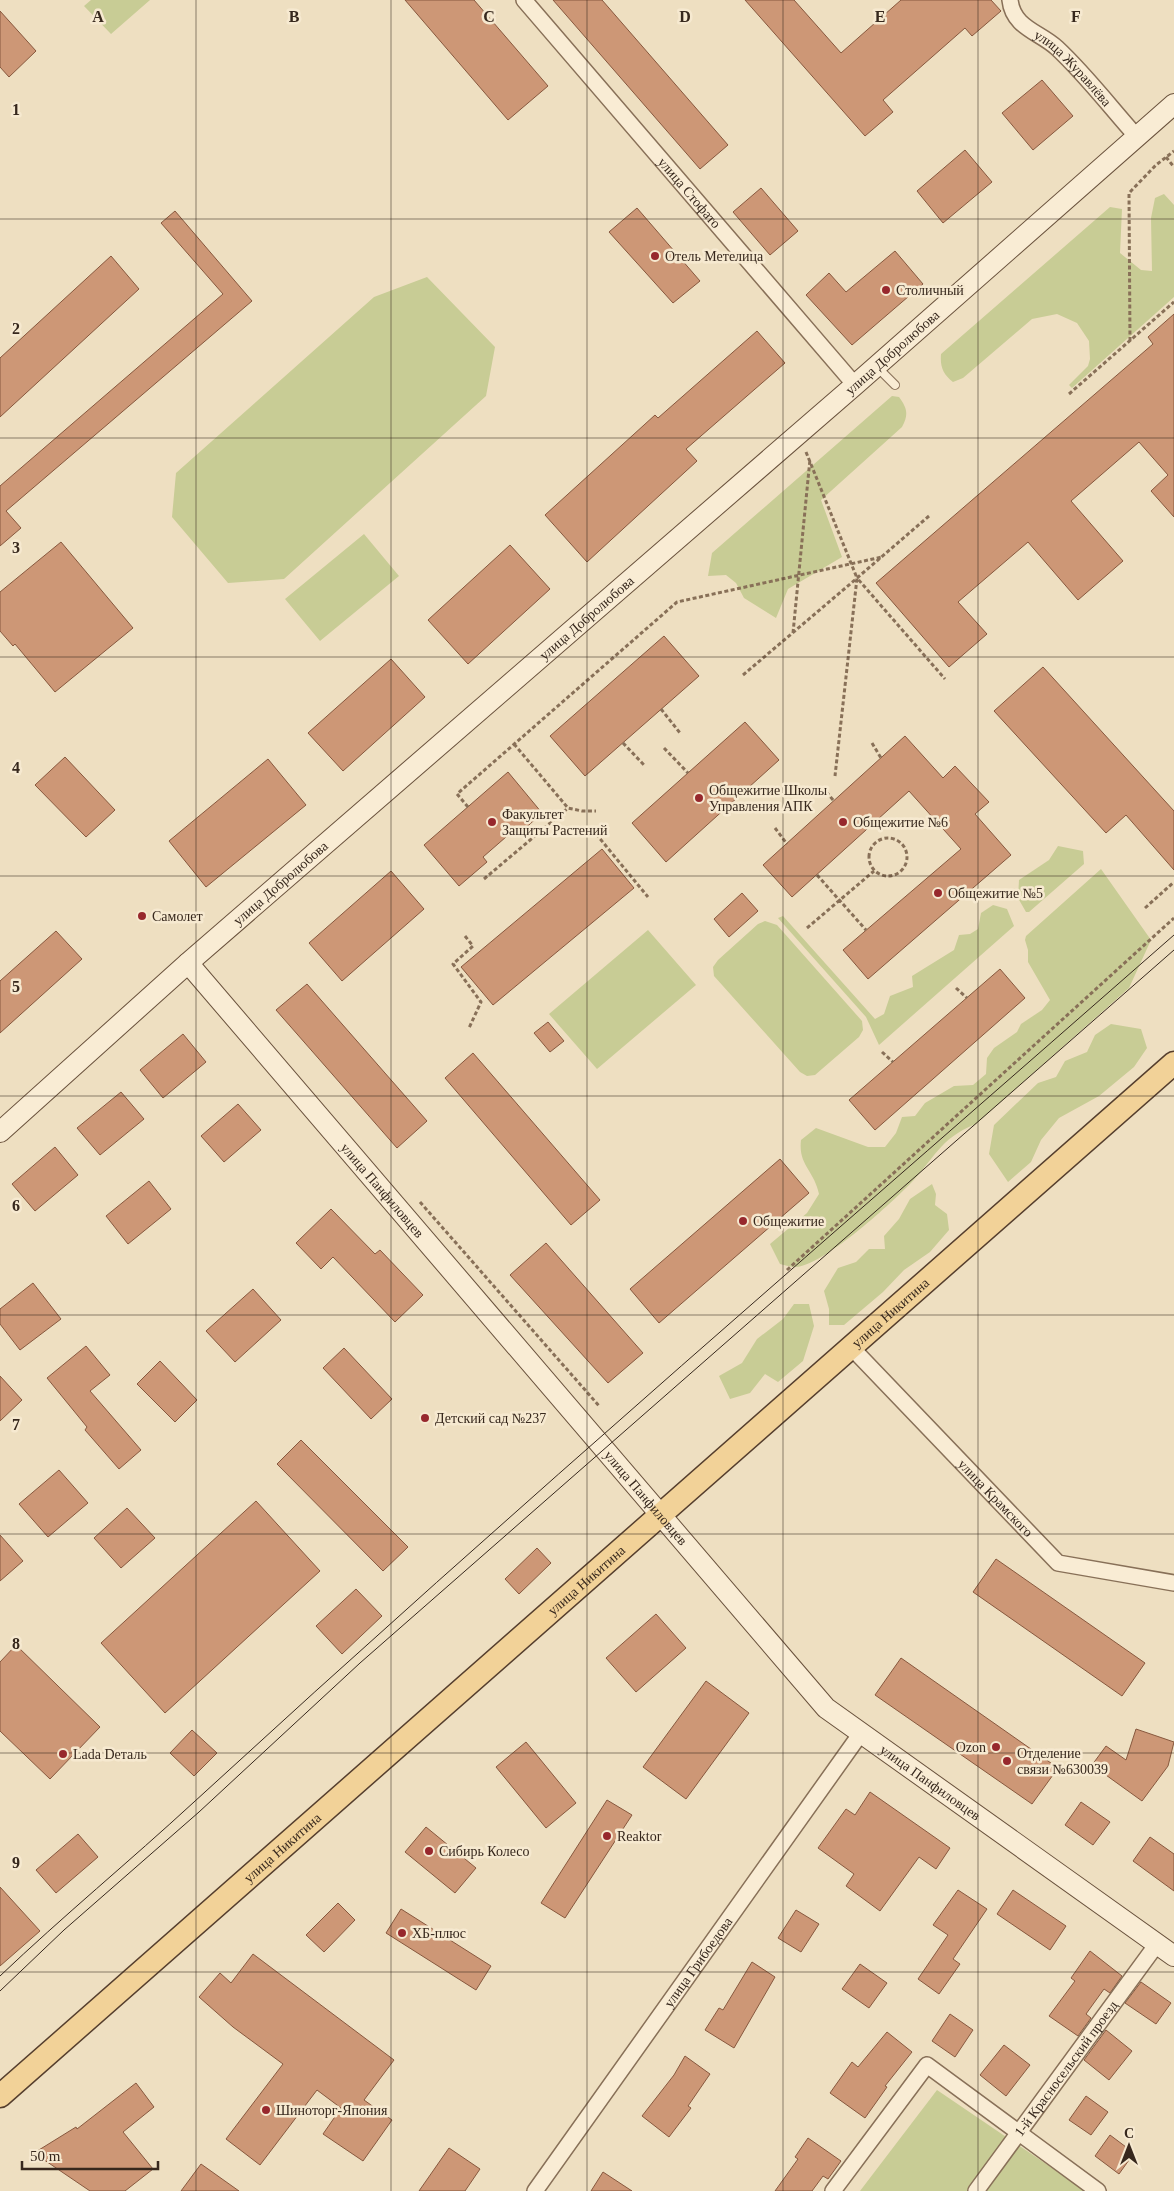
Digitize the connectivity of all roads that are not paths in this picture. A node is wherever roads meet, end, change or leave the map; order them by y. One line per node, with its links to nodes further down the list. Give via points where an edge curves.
1 (524, 0): 6 (street, улица Стофато)
2 (1010, 0): 4 (street, улица Журавлёва, via 1010,7 1026,29 1056,46)
3 (1174, 104): 4 (street, улица Добролюбова)
4 (1137, 137): 5 (street, улица Добролюбова)
5 (876, 366): 6 (street, улица Добролюбова); 7 (lane)
6 (855, 385): 8 (street, улица Добролюбова)
7 (895, 385)
8 (188, 963): 10 (street, улица Добролюбова); 12 (street, улица Панфиловцев)
9 (1174, 1063): 11 (main road, улица Никитина)
10 (0, 1132)
11 (851, 1346): 12 (main road, улица Никитина); 13 (street, улица Крамского, via 1058,1563)
12 (661, 1514): 14 (street, улица Панфиловцев, via 826,1708); 17 (main road, улица Никитина)
13 (1174, 1582)
14 (861, 1733): 15 (street, улица Панфиловцев); 19 (street, улица Грибоедова)
15 (1157, 1944): 16 (street, улица Панфиловцев); 18 (street, 1-й Красносельский проезд)
16 (1174, 1956)
17 (0, 2096)
18 (1019, 2133): 20 (street, via 927,2065); 21 (street, 1-й Красносельский проезд); 22 (street)
19 (535, 2191)
20 (833, 2191)
21 (976, 2191)
22 (1098, 2191)

